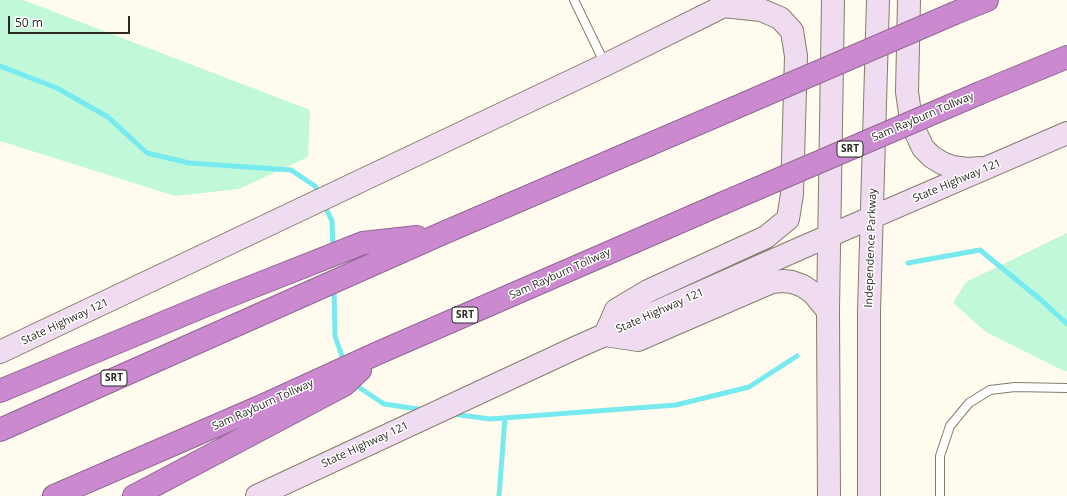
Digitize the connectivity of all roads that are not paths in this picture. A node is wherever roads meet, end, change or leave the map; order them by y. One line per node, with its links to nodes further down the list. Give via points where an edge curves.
1 (574, 0): 8 (lane)
2 (833, 0): 13 (main road)
3 (878, 0): 11 (main road, Independence Parkway)
4 (909, 0): 10 (main road, via 908,92 910,113 916,133 923,148 942,163 967,169)
5 (987, 0): 12 (highway, SRT, bridge)
6 (730, 3): 8 (main road, State Highway 121); 15 (main road, via 761,10 780,18 792,31 796,56 792,194 788,219 766,237 648,291 616,310)
7 (1067, 57): 19 (highway, Sam Rayburn Tollway / SRT, bridge, via 378,353 344,385)
8 (605, 65): 16 (main road, State Highway 121)
9 (1067, 133): 10 (main road, State Highway 121)
10 (985, 168): 11 (main road, State Highway 121)
11 (872, 217): 13 (main road, State Highway 121); 25 (main road, Independence Parkway)
12 (441, 234): 18 (highway, via 363,243); 20 (highway, SRT)
13 (829, 236): 14 (main road); 15 (main road, State Highway 121)
14 (828, 311): 15 (main road, via 803,286 792,282 772,282 638,340); 24 (main road)
15 (605, 335): 23 (main road, State Highway 121)
16 (0, 352)
17 (1067, 388): 26 (lane, via 1015,387 990,390 969,403 950,426 940,456)
18 (0, 391)
19 (267, 415): 21 (highway, Sam Rayburn Tollway); 22 (highway)
20 (0, 430)
21 (54, 496)
22 (134, 496)
23 (257, 496)
24 (829, 496)
25 (869, 496)
26 (940, 496)

